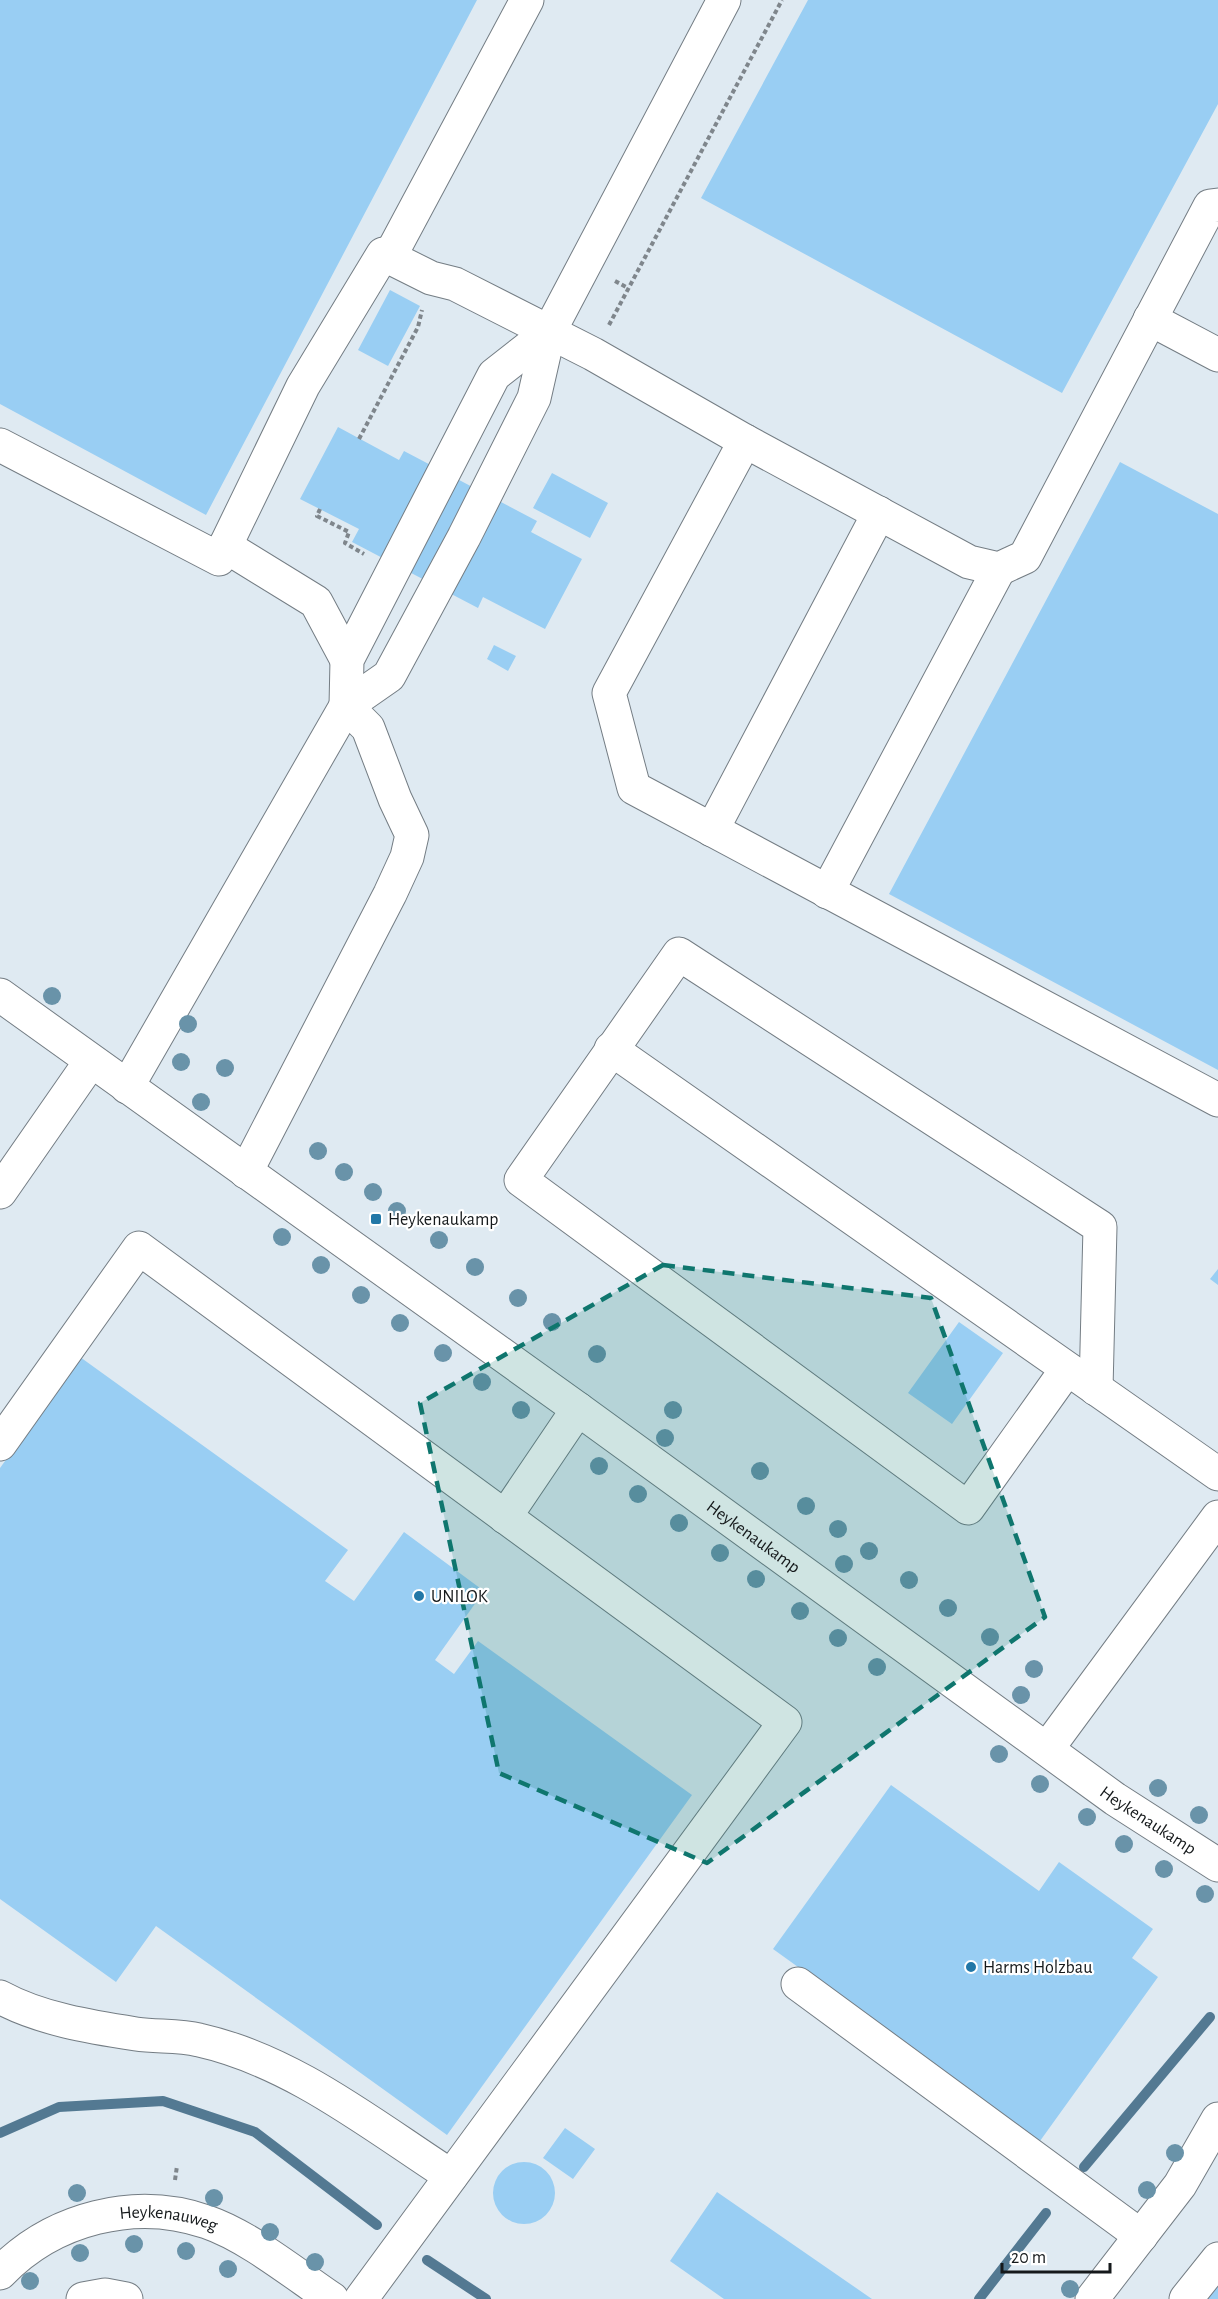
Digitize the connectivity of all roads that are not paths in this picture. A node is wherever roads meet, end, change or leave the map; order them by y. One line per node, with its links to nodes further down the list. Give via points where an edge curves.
1 (527, 0): 4 (street)
2 (724, 0): 6 (street)
3 (1218, 205): 5 (street, via 1210,206)
4 (389, 258): 6 (street, via 430,278 455,284); 11 (street, via 383,254 303,386)
5 (1150, 319): 7 (street); 12 (street, via 1025,557)
6 (549, 332): 8 (street); 13 (street, via 494,375); 14 (street, via 534,398 389,676)
7 (1218, 355)
8 (745, 441): 10 (street); 15 (street, via 609,693 634,788)
9 (0, 445): 11 (street, via 219,559)
10 (879, 513): 12 (street, via 969,562); 15 (street)
11 (225, 546): 13 (street, via 316,602)
12 (999, 568): 16 (street)
13 (347, 660): 14 (street)
14 (346, 706): 20 (street); 22 (street, via 368,728 412,835 407,857)
15 (712, 830): 16 (street)
16 (827, 892): 21 (street)
17 (0, 995): 19 (street, Heykenaukamp)
18 (612, 1050): 24 (street); 24 (street, via 521,1180 968,1508); 25 (street, via 679,954 1100,1227)
19 (91, 1061): 20 (street, Heykenaukamp); 23 (street)
20 (127, 1087): 22 (street, Heykenaukamp)
21 (1218, 1100)
22 (246, 1173): 26 (street, Heykenaukamp)
23 (0, 1192)
24 (1067, 1369): 25 (street)
25 (1096, 1389): 28 (street)
26 (578, 1409): 29 (street); 31 (street, Heykenaukamp)
27 (0, 1444): 29 (street, via 139,1248)
28 (1218, 1474)
29 (505, 1517): 36 (street, via 785,1722)
30 (1218, 1517): 31 (street)
31 (1047, 1749): 32 (street, Heykenaukamp, via 1115,1799)
32 (1218, 1865)
33 (798, 1984): 37 (street)
34 (0, 1996): 36 (street, via 15,2005 70,2022 136,2034 199,2039 261,2060 324,2092)
35 (1216, 2131): 37 (street)
36 (451, 2176): 43 (street)
37 (1141, 2236): 44 (street)
38 (1218, 2259): 45 (street)
39 (0, 2273): 42 (street, Heykenauweg, via 38,2241 70,2225 137,2210 207,2222 245,2241)
40 (83, 2299): 41 (street, via 105,2295)
41 (126, 2299)
42 (332, 2299)
43 (361, 2299)
44 (1092, 2299)
45 (1186, 2299)

